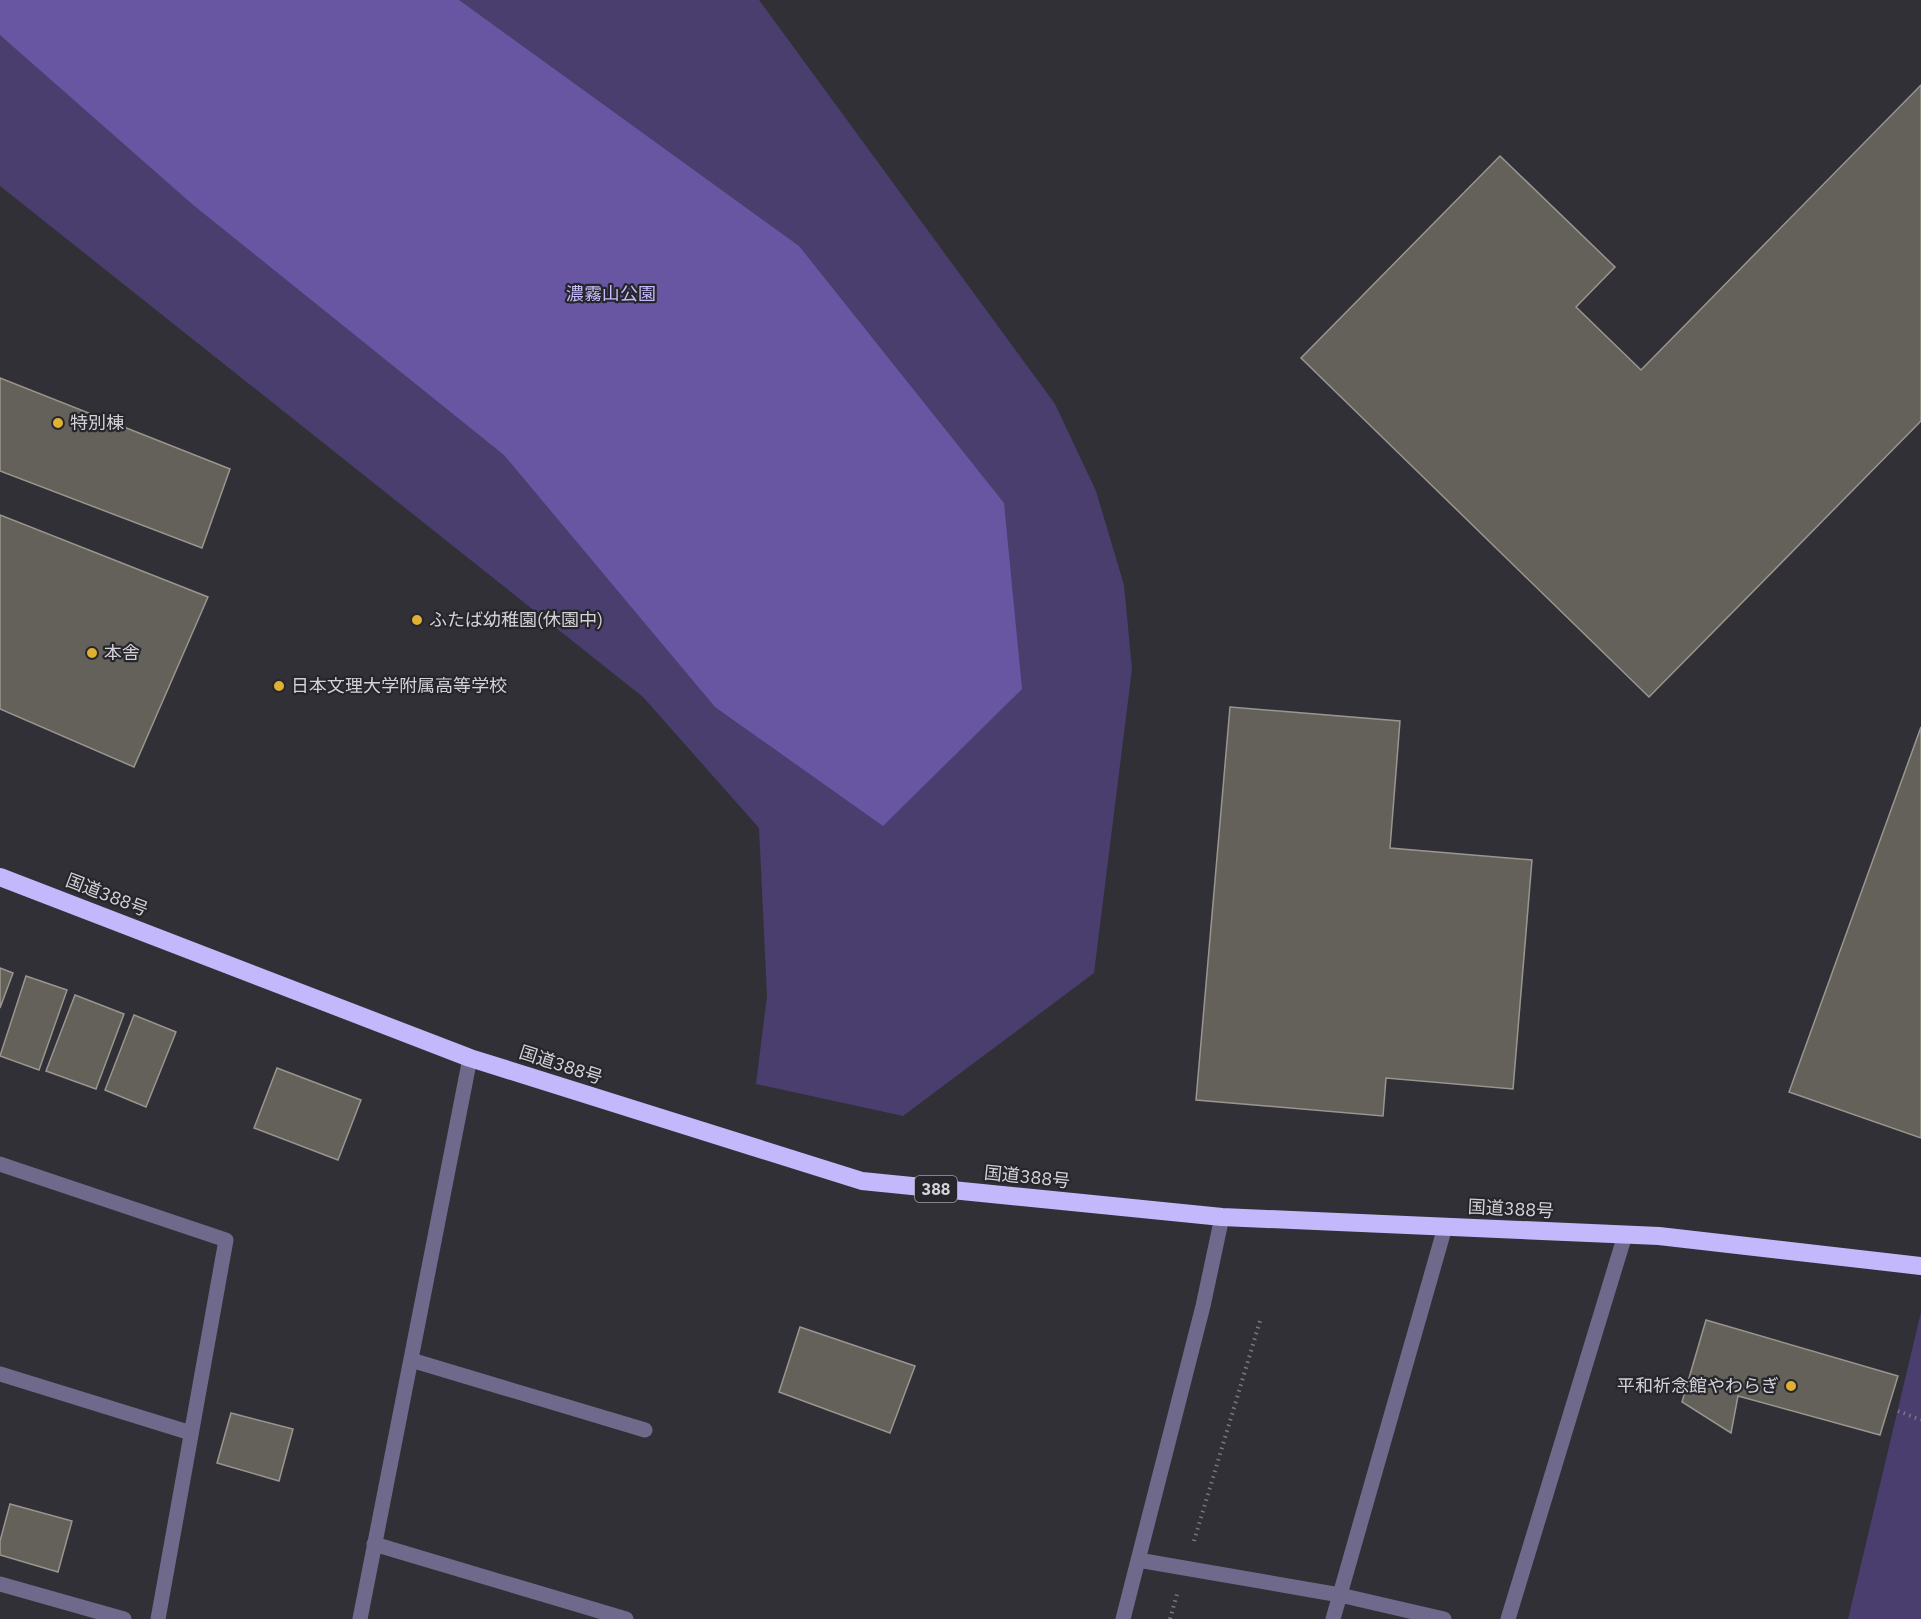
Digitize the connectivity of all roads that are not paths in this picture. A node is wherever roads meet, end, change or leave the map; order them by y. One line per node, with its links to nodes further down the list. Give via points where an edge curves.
1 (0, 876): 2 (highway, 国道388号 / 388)
2 (470, 1058): 4 (highway, 国道388号 / 388, via 862,1181); 8 (street)
3 (0, 1164): 11 (street, via 226,1240)
4 (1222, 1217): 5 (highway, 国道388号 / 388); 13 (street)
5 (1445, 1227): 6 (highway, 国道388号 / 388); 15 (street)
6 (1625, 1235): 7 (highway, 国道388号 / 388); 23 (street)
7 (1921, 1266)
8 (411, 1360): 10 (street); 12 (street)
9 (0, 1374): 11 (street)
10 (645, 1430)
11 (191, 1433): 17 (street)
12 (374, 1544): 18 (street); 19 (street)
13 (1138, 1560): 15 (street); 20 (street)
14 (0, 1584): 16 (street)
15 (1341, 1595): 21 (street); 22 (street)
16 (124, 1619)
17 (158, 1619)
18 (360, 1619)
19 (626, 1619)
20 (1123, 1619)
21 (1334, 1619)
22 (1444, 1619)
23 (1508, 1619)

